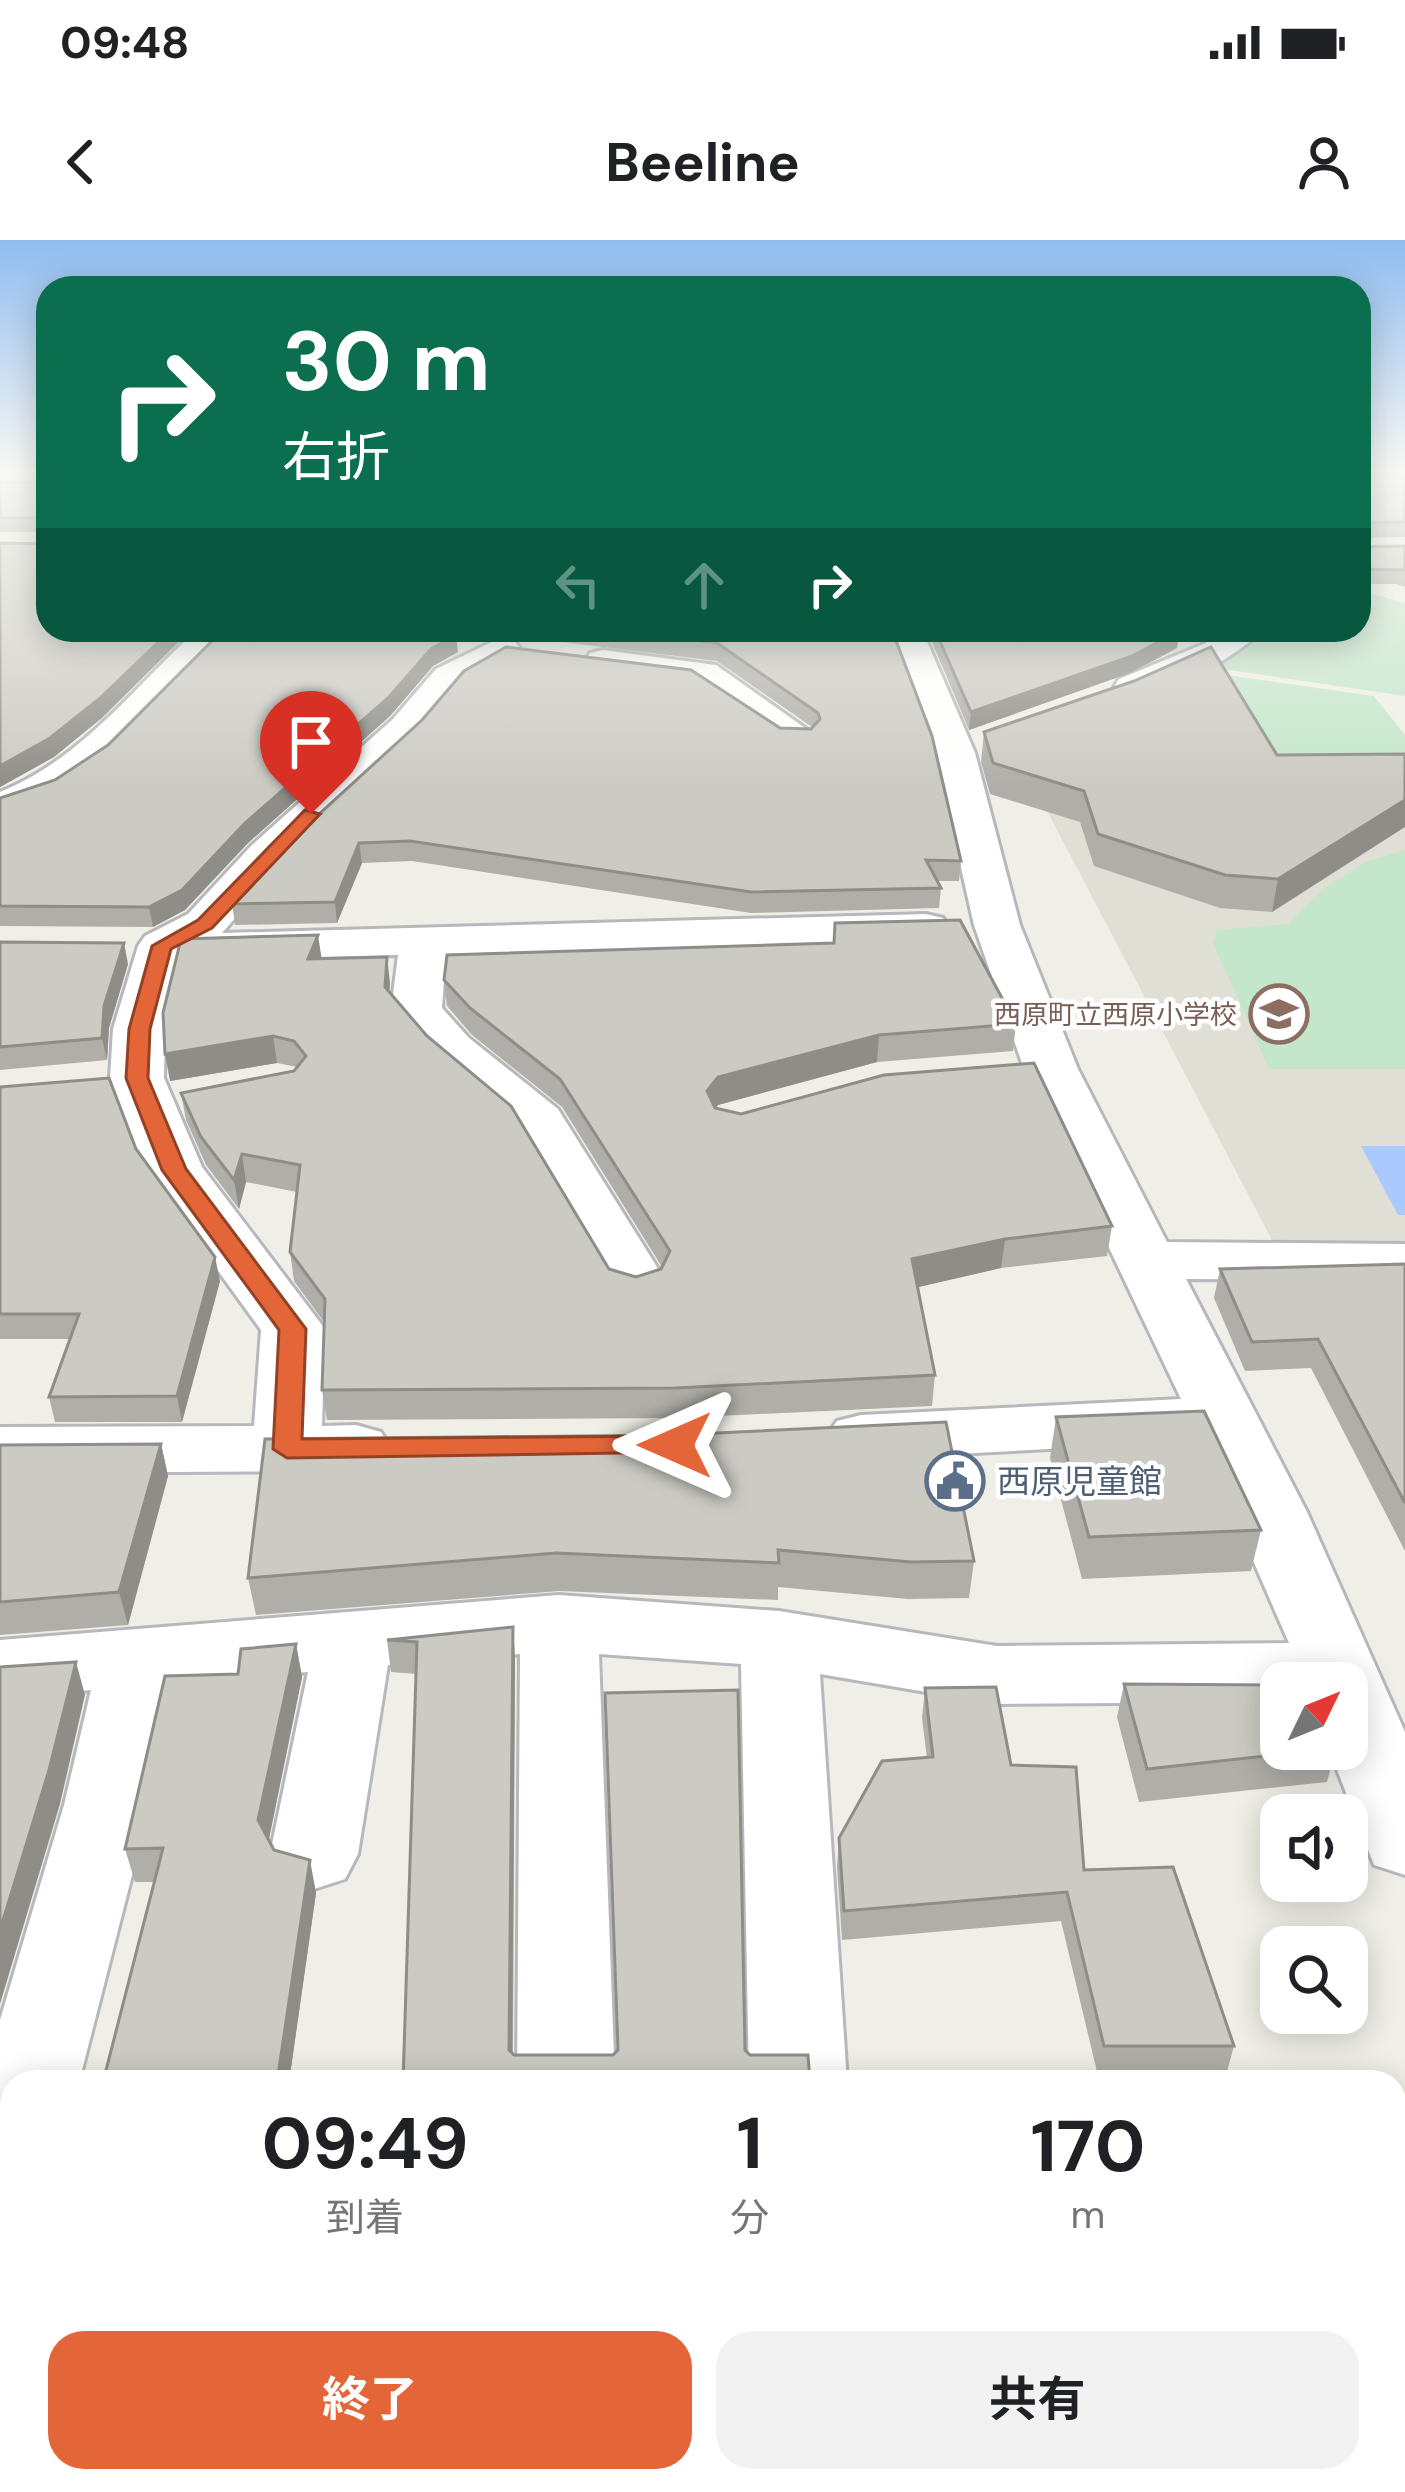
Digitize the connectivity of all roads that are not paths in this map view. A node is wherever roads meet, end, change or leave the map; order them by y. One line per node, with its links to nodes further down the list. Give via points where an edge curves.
1 (204, 642): 8 (street, via 138,714 27,798)
2 (480, 642): 5 (street)
3 (912, 642): 9 (street, via 973,747)
4 (1228, 642): 6 (street)
5 (502, 647): 7 (street, via 703,673); 11 (street, via 449,677 205,924)
6 (1102, 699)
7 (796, 735)
8 (0, 804)
9 (998, 925): 10 (street); 12 (street, via 1029,1071)
10 (424, 940): 11 (street); 14 (street, via 416,1010 538,1121)
11 (139, 946): 18 (street, via 142,1091 174,1170 293,1329)
12 (1146, 1261): 13 (street); 15 (street)
13 (1405, 1262)
14 (636, 1283)
15 (1226, 1418): 16 (street); 24 (street)
16 (793, 1440)
17 (424, 1447): 18 (street)
18 (287, 1449): 19 (street)
19 (0, 1450)
20 (559, 1623): 21 (street); 22 (street); 31 (street)
21 (779, 1639): 26 (street, via 998,1675); 32 (street)
22 (353, 1642): 23 (street); 29 (street)
23 (138, 1660): 25 (street); 30 (street)
24 (1335, 1662)
25 (0, 1669)
26 (1260, 1680)
27 (1368, 1744): 28 (street)
28 (1405, 1840)
29 (314, 1854)
30 (33, 2070)
31 (566, 2070)
32 (797, 2070)

